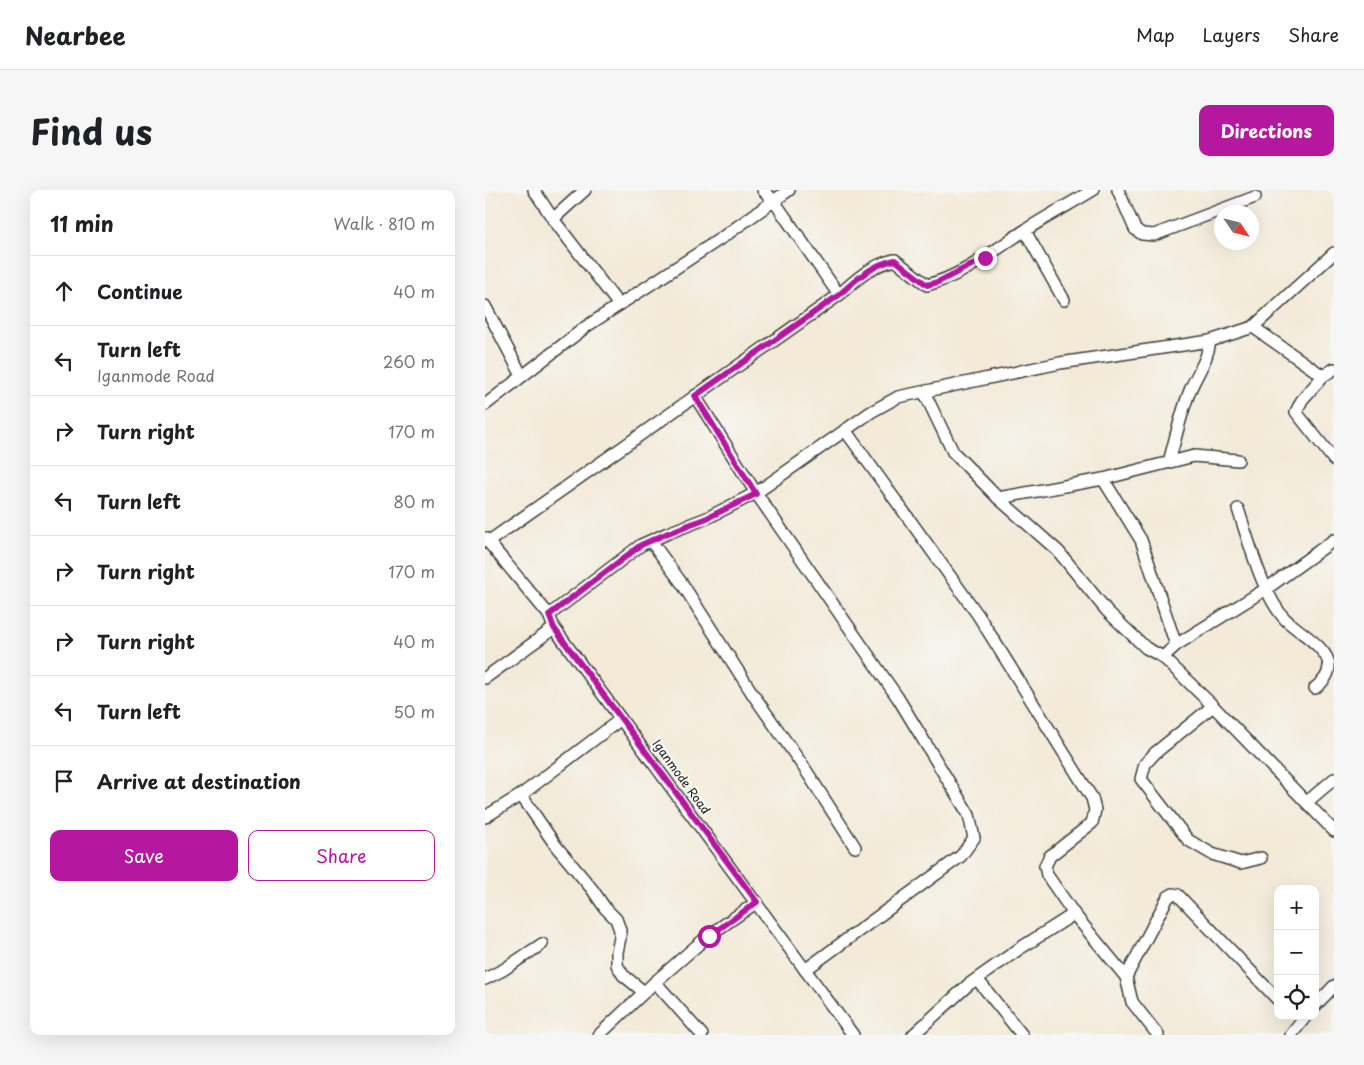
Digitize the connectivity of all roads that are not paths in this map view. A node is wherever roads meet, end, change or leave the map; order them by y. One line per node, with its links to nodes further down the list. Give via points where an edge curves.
1 (534, 190): 9 (street)
2 (585, 190): 9 (street)
3 (763, 190): 8 (street)
4 (789, 190): 8 (street)
5 (1093, 190): 10 (street)
6 (1118, 190): 7 (street, via 1135,229 1142,234 1154,235)
7 (1255, 197)
8 (774, 201): 12 (street); 14 (street)
9 (553, 219): 14 (street)
10 (1025, 231): 12 (street, via 985,258 938,282 927,285 895,260 857,278); 13 (street)
11 (1334, 253): 16 (street)
12 (839, 295): 22 (street)
13 (1064, 300)
14 (619, 305): 19 (street)
15 (485, 306): 19 (street)
16 (1253, 326): 17 (street); 20 (street)
17 (1210, 341): 21 (street, via 1060,364); 27 (street, via 1179,421)
18 (1334, 369): 20 (street)
19 (522, 376): 23 (street)
20 (1323, 376): 26 (street, via 1302,400 1297,412)
21 (924, 392): 24 (street, via 898,397); 30 (street, via 953,452)
22 (695, 396): 29 (street); 32 (street)
23 (485, 405)
24 (845, 430): 29 (street); 52 (street, via 978,615 1092,798 1095,810 1092,823 1050,856 1045,866 1047,875)
25 (1239, 460): 27 (street, via 1194,456)
26 (1334, 460)
27 (1169, 462): 28 (street)
28 (1103, 479): 30 (street); 38 (street, via 1141,540)
29 (756, 494): 34 (street); 54 (street, via 898,698 969,815 974,838 961,856)
30 (999, 498): 39 (street, via 1058,551 1107,611 1146,648)
31 (1238, 509): 35 (street)
32 (487, 540): 36 (street, Iganmode Road)
33 (1334, 540): 35 (street)
34 (651, 541): 36 (street, via 641,545); 49 (street)
35 (1266, 588): 38 (street); 41 (street, via 1285,620 1325,654 1329,666 1324,682)
36 (549, 615): 37 (street, Iganmode Road)
37 (554, 628): 40 (street); 43 (street, Iganmode Road)
38 (1175, 645): 39 (street)
39 (1163, 656): 42 (street)
40 (485, 678)
41 (1315, 688)
42 (1213, 706): 46 (street); 50 (street, via 1155,753 1145,764 1141,779 1188,840 1212,854 1241,863)
43 (621, 719): 45 (street); 51 (street, Iganmode Road)
44 (1334, 779): 46 (street)
45 (521, 795): 47 (street); 60 (street, via 616,920 620,930 617,965 623,975)
46 (1307, 802): 48 (street)
47 (485, 817)
48 (1334, 832)
49 (855, 847)
50 (1261, 858)
51 (757, 902): 54 (street, Iganmode Road); 58 (street, via 709,936)
52 (1074, 914): 55 (street); 57 (street)
53 (542, 944): 56 (street)
54 (805, 970): 66 (street, Iganmode Road)
55 (1126, 977): 61 (street, via 1168,897 1173,894 1178,895); 69 (street, via 1132,1002)
56 (485, 979)
57 (977, 979): 67 (street); 68 (street)
58 (655, 982): 60 (street); 65 (street)
59 (1334, 986): 62 (street)
60 (644, 992): 64 (street)
61 (1274, 996)
62 (1319, 1002)
63 (1299, 1020): 70 (street)
64 (599, 1035)
65 (702, 1035)
66 (853, 1035)
67 (913, 1035)
68 (1022, 1035)
69 (1158, 1035)
70 (1291, 1035)

